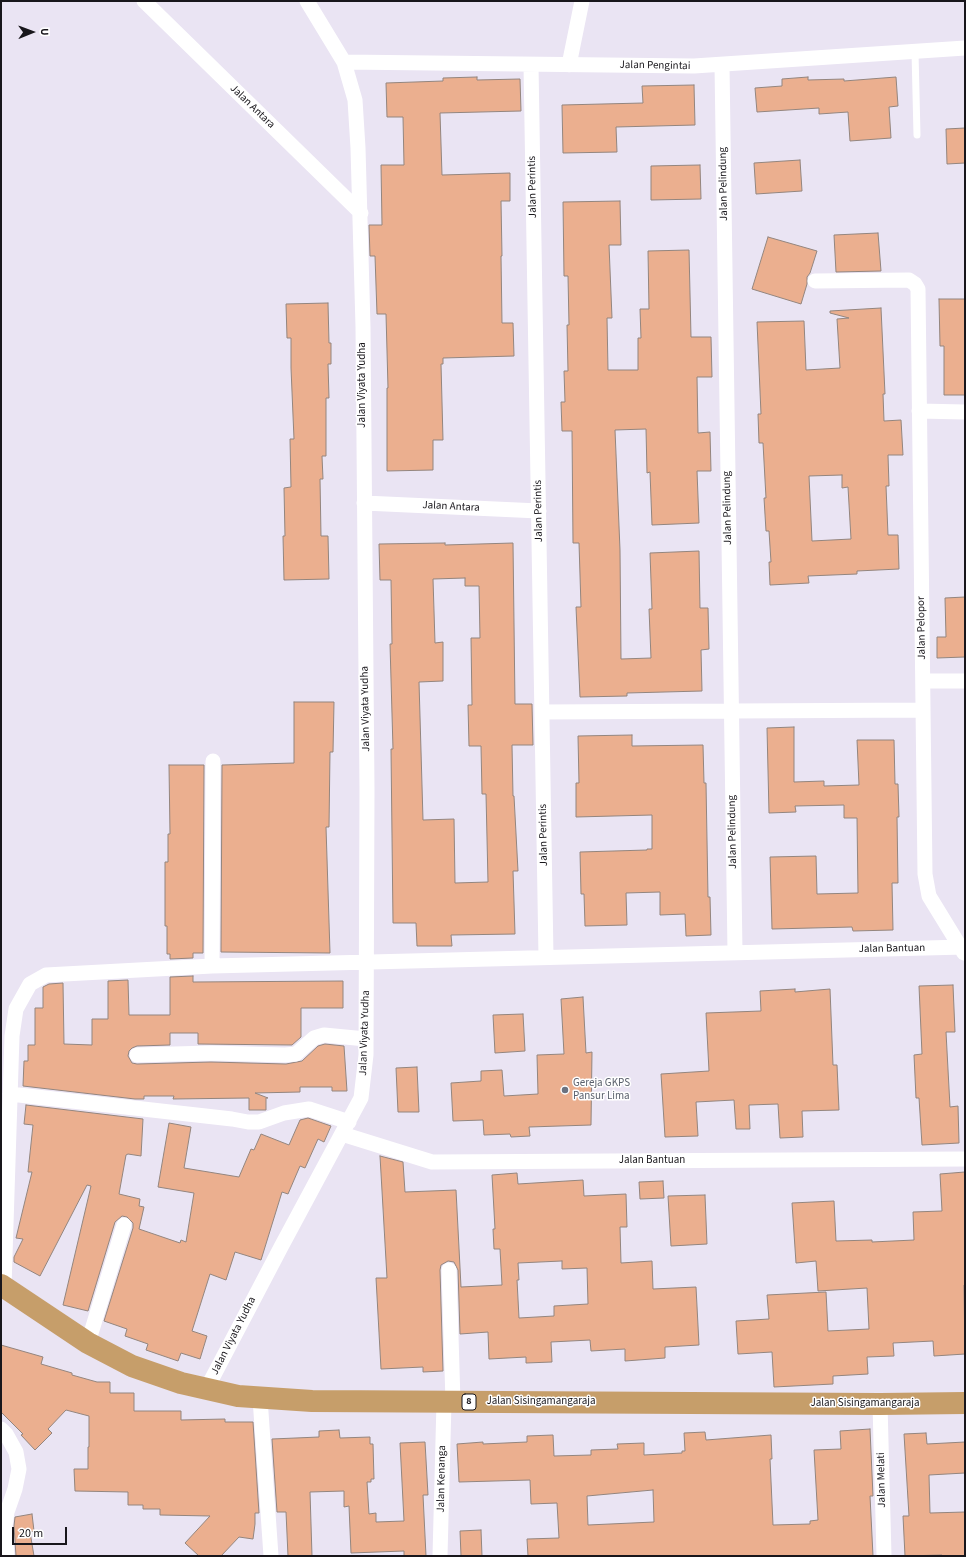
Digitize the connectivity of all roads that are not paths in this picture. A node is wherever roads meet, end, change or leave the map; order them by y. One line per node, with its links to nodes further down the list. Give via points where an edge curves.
1 (144, 1): 11 (street, Jalan Antara)
2 (307, 1): 6 (street, Jalan Viyata Yudha)
3 (582, 1): 8 (street)
4 (965, 48): 5 (street, Jalan Pengintai)
5 (915, 52): 9 (street, Jalan Pengintai); 10 (lane)
6 (344, 62): 7 (street, Jalan Pengintai); 11 (street, Jalan Viyata Yudha, via 355,100)
7 (531, 65): 8 (street, Jalan Pengintai); 16 (street, Jalan Perintis)
8 (569, 65): 9 (street, Jalan Pengintai)
9 (722, 65): 20 (street, Jalan Pelindung)
10 (917, 135)
11 (361, 213): 15 (street, Jalan Viyata Yudha)
12 (815, 281): 13 (street, Jalan Pelopor, via 909,280 915,284 918,289)
13 (919, 411): 14 (street); 17 (street, Jalan Pelopor)
14 (965, 412)
15 (364, 503): 16 (street, Jalan Antara); 26 (street, Jalan Viyata Yudha)
16 (539, 511): 21 (street, Jalan Perintis)
17 (923, 681): 18 (street); 19 (street, Jalan Pelopor)
18 (965, 681)
19 (923, 710): 20 (street); 23 (street, Jalan Pelopor, via 925,874 929,896)
20 (731, 711): 21 (street); 24 (street, Jalan Pelindung)
21 (542, 712): 25 (street, Jalan Perintis)
22 (213, 761): 27 (street)
23 (964, 950): 24 (street, Jalan Bantuan)
24 (735, 952): 25 (street, Jalan Bantuan)
25 (546, 956): 26 (street, Jalan Bantuan)
26 (367, 961): 27 (street, Jalan Bantuan); 28 (street, Jalan Viyata Yudha)
27 (212, 966): 30 (street, Jalan Bantuan, via 46,975 30,984 16,1009 12,1036)
28 (366, 1039): 29 (street, via 324,1035 314,1038 296,1054 285,1055); 31 (street, Jalan Viyata Yudha, via 361,1098)
29 (137, 1055)
30 (10, 1094): 31 (street, Jalan Bantuan, via 248,1122 259,1122 284,1113 309,1109); 35 (street, Jalan Bantuan)
31 (346, 1128): 32 (street, Jalan Bantuan, via 432,1162); 37 (street, Jalan Viyata Yudha)
32 (965, 1159)
33 (124, 1225): 36 (street)
34 (449, 1270): 39 (street, Jalan Kenanga)
35 (2, 1286): 36 (highway, Jalan Sisingamangaraja / 8)
36 (88, 1343): 37 (highway, Jalan Sisingamangaraja / 8, via 132,1366)
37 (206, 1390): 38 (highway, Jalan Sisingamangaraja / 8)
38 (260, 1398): 39 (highway, Jalan Sisingamangaraja / 8); 44 (street)
39 (449, 1402): 41 (highway, Jalan Sisingamangaraja / 8); 45 (street, Jalan Kenanga)
40 (965, 1402): 41 (highway, Jalan Sisingamangaraja / 8)
41 (880, 1404): 46 (street, Jalan Melati)
42 (1, 1429): 43 (street, via 16,1452 19,1469 5,1526)
43 (7, 1556)
44 (270, 1556)
45 (440, 1556)
46 (884, 1556)

